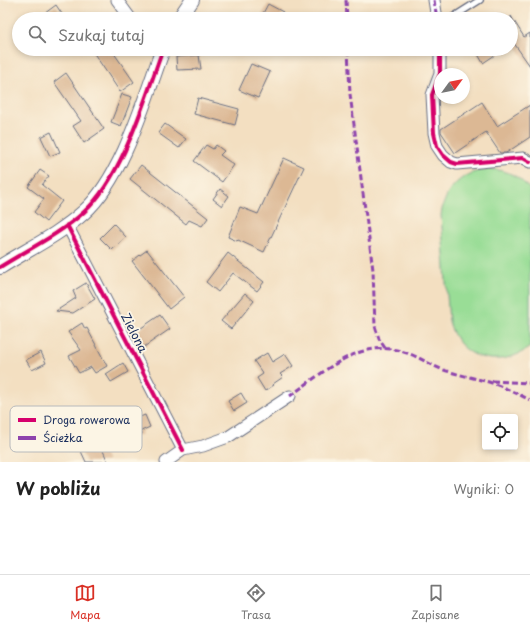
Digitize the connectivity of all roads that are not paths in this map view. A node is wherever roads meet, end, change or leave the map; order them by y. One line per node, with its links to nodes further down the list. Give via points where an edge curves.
1 (117, 0): 5 (street)
2 (192, 0): 6 (street)
3 (434, 0): 7 (street)
4 (480, 0): 8 (lane)
5 (126, 12)
6 (184, 12)
7 (436, 12)
8 (461, 12)
9 (160, 56): 12 (street, via 117,166 99,197)
10 (440, 56): 11 (street, via 440,74 432,95 434,133 437,146 443,155 451,162 461,164 523,158)
11 (530, 162)
12 (67, 225): 13 (street); 15 (street, Zielona)
13 (0, 267)
14 (290, 396): 15 (street, via 228,437)
15 (182, 450): 16 (street)
16 (166, 462)

